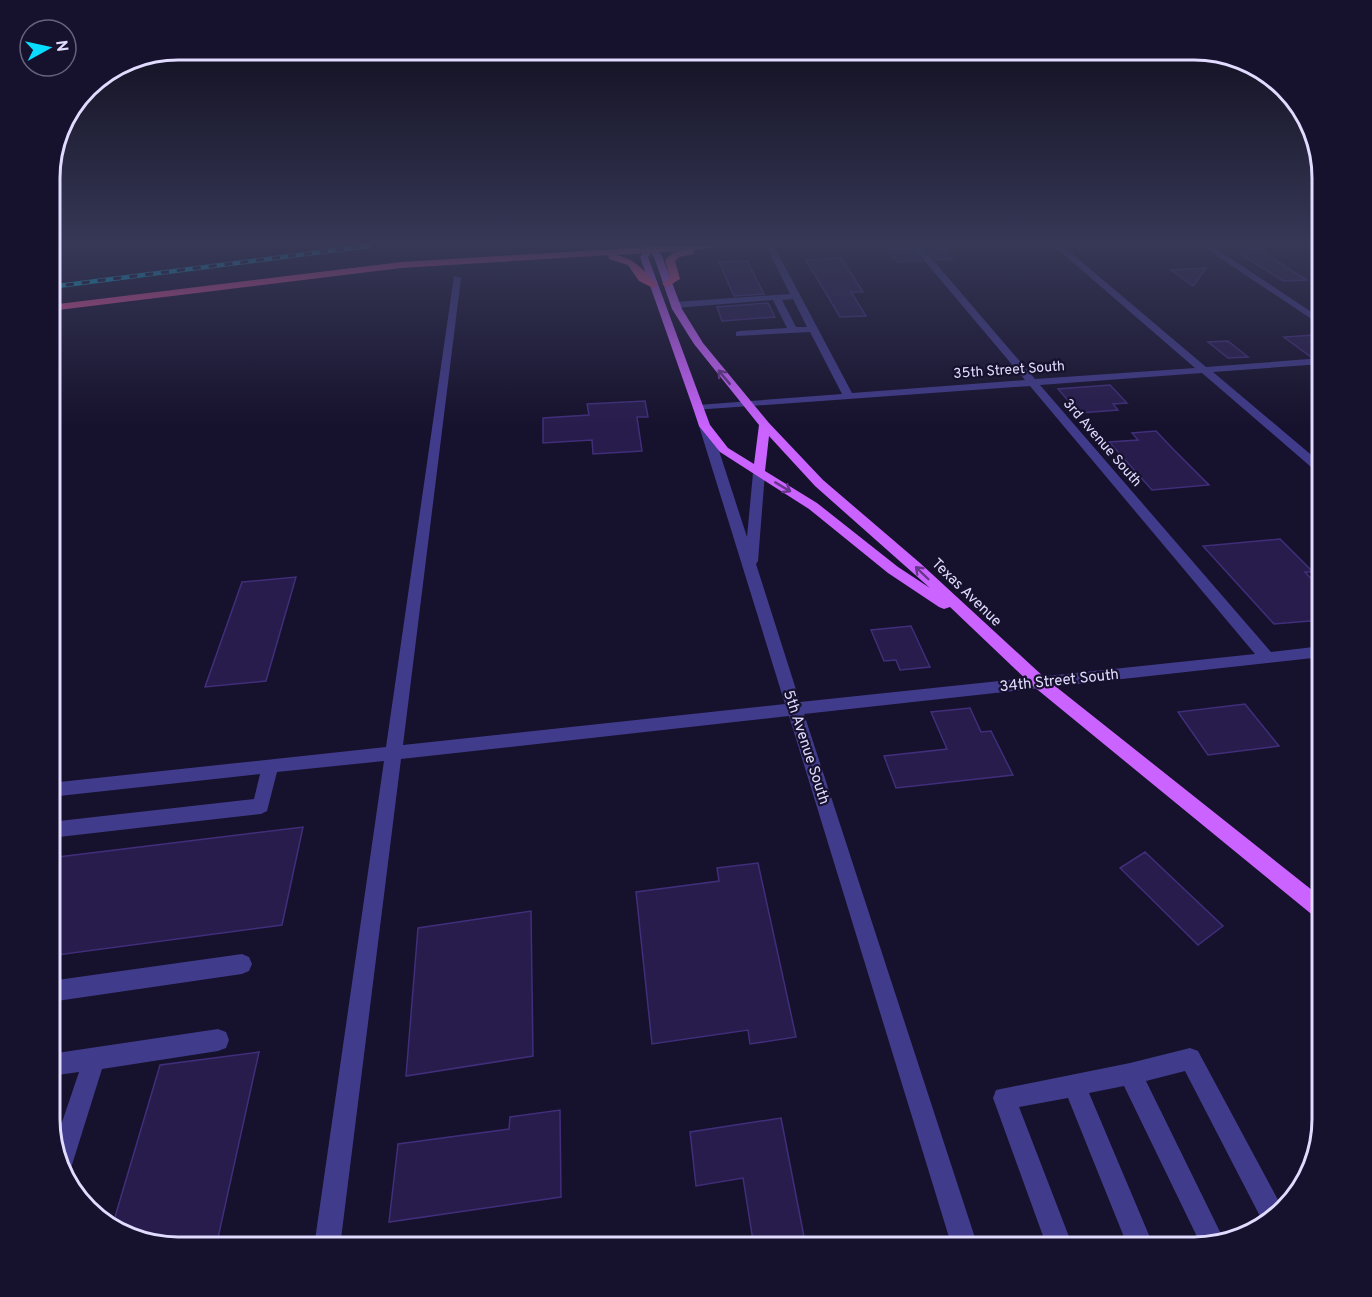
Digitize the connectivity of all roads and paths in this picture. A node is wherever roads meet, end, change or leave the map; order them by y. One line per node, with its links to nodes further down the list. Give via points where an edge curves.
1 (449, 307): 31 (street)
2 (661, 307): 20 (main road, 5th Avenue South)
3 (677, 307): 19 (main road, Texas Avenue, one-way to 3, via 699,344)
4 (781, 307): 10 (street)
5 (801, 307): 9 (street)
6 (968, 307): 17 (street, 3rd Avenue South)
7 (1129, 307): 16 (street)
8 (1297, 307): 11 (street)
9 (803, 310): 10 (street); 12 (street)
10 (783, 311): 13 (street)
11 (1312, 316)
12 (813, 329): 13 (street); 18 (street)
13 (793, 330): 14 (street)
14 (739, 334)
15 (1312, 362): 16 (street, 35th Street South)
16 (1204, 370): 17 (street, 35th Street South); 23 (street)
17 (1032, 382): 18 (street, 35th Street South); 28 (street, 3rd Avenue South)
18 (848, 396): 19 (street, 35th Street South)
19 (747, 404): 20 (street, 35th Street South); 21 (main road, Texas Avenue)
20 (698, 408): 22 (main road, 5th Avenue South)
21 (765, 425): 24 (main road); 26 (main road, Texas Avenue, one-way to 21, via 819,483)
22 (705, 426): 24 (main road, via 724,450); 25 (street, 5th Avenue South)
23 (1312, 462)
24 (759, 473): 25 (street); 26 (main road, one-way to 26, via 813,506 893,570)
25 (750, 570): 30 (street, 5th Avenue South)
26 (979, 628): 29 (main road, Texas Avenue)
27 (1312, 653): 28 (street, 34th Street South)
28 (1267, 658): 29 (street, 34th Street South)
29 (1039, 682): 30 (street, 34th Street South); 35 (main road, Texas Avenue)
30 (795, 708): 31 (street, 34th Street South); 47 (street, 5th Avenue South)
31 (393, 753): 32 (street, 34th Street South); 46 (street)
32 (270, 766): 33 (street, 34th Street South); 34 (street, via 261,806)
33 (60, 793)
34 (60, 829)
35 (1312, 902)
36 (242, 964): 37 (street)
37 (60, 991)
38 (218, 1040): 39 (street)
39 (94, 1059): 40 (street); 43 (street)
40 (60, 1064)
41 (1131, 1074): 42 (street); 44 (street, via 1190,1059); 45 (street)
42 (1074, 1085): 48 (street, via 1004,1098); 49 (street)
43 (64, 1151)
44 (1270, 1209)
45 (1210, 1236)
46 (328, 1237)
47 (962, 1237)
48 (1056, 1237)
49 (1137, 1237)

